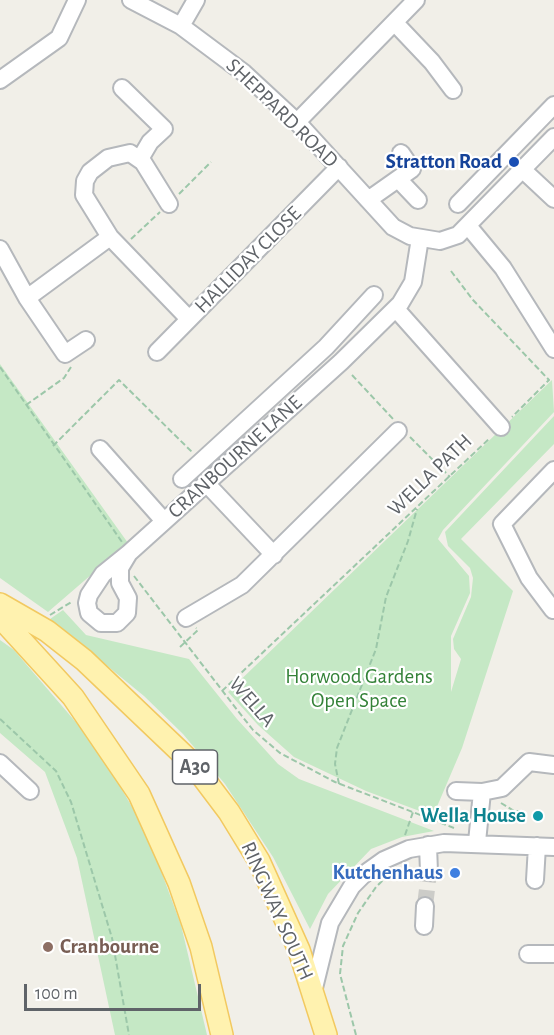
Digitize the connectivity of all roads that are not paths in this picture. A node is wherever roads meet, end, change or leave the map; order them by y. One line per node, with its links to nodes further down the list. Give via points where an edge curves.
1 (77, 0): 7 (street, via 59,38)
2 (131, 0): 6 (street, SHEPPARD ROAD)
3 (196, 0): 6 (street)
4 (416, 0): 5 (street)
5 (394, 23): 9 (street); 11 (street)
6 (181, 26): 11 (street, SHEPPARD ROAD, via 244,73)
7 (0, 80)
8 (122, 88): 14 (street, via 164,129)
9 (453, 90)
10 (554, 105): 22 (street)
11 (297, 123): 15 (street, SHEPPARD ROAD)
12 (554, 137): 16 (street)
13 (401, 153): 17 (street, via 412,169)
14 (140, 159): 21 (street); 24 (street, via 130,153 115,154 97,166 85,181 84,195)
15 (339, 167): 19 (street, SHEPPARD ROAD); 30 (street, HALLIDAY CLOSE)
16 (522, 170): 18 (street); 23 (street)
17 (399, 180): 19 (street); 20 (street)
18 (554, 199)
19 (368, 200): 25 (street, SHEPPARD ROAD, via 399,232)
20 (418, 200)
21 (169, 204)
22 (458, 204)
23 (469, 227): 25 (street, via 440,241); 33 (street, via 503,268)
24 (110, 237): 28 (street); 30 (street)
25 (420, 238): 29 (street, CRANBOURNE LANE, via 412,282)
26 (0, 249): 28 (street)
27 (374, 295): 32 (street, CRANBOURNE LANE)
28 (27, 298): 31 (street, via 65,354)
29 (396, 309): 35 (street, CRANBOURNE LANE); 36 (street)
30 (189, 319): 34 (street, HALLIDAY CLOSE)
31 (86, 340)
32 (326, 347): 35 (street); 40 (street, CRANBOURNE LANE)
33 (554, 349)
34 (157, 352)
35 (341, 362): 41 (street, CRANBOURNE LANE)
36 (501, 427)
37 (398, 431): 44 (street)
38 (100, 449): 42 (street)
39 (554, 470): 46 (street, via 502,524 529,578)
40 (182, 479)
41 (206, 483): 42 (street, CRANBOURNE LANE); 44 (street)
42 (164, 521): 43 (street, CRANBOURNE LANE)
43 (127, 549)
44 (274, 555): 48 (street, via 242,585)
45 (0, 604): 63 (main road, RINGWAY SOUTH / A30, via 47,631 84,660 192,763 259,861 299,950)
46 (553, 610)
47 (0, 617): 64 (main road, via 73,697 139,794 179,883 201,946)
48 (186, 618)
49 (0, 763): 51 (street)
50 (554, 765): 53 (street, via 530,762)
51 (30, 791)
52 (456, 791): 53 (street)
53 (489, 797): 54 (street)
54 (477, 842): 55 (street); 56 (street)
55 (428, 845): 57 (street); 63 (street, via 384,860 352,886 325,935)
56 (546, 847): 58 (street)
57 (429, 872)
58 (535, 880)
59 (426, 906): 60 (street)
60 (424, 926)
61 (528, 954): 62 (street)
62 (554, 954)
63 (313, 992): 65 (main road, RINGWAY SOUTH / A30)
64 (222, 1035)
65 (326, 1035)

